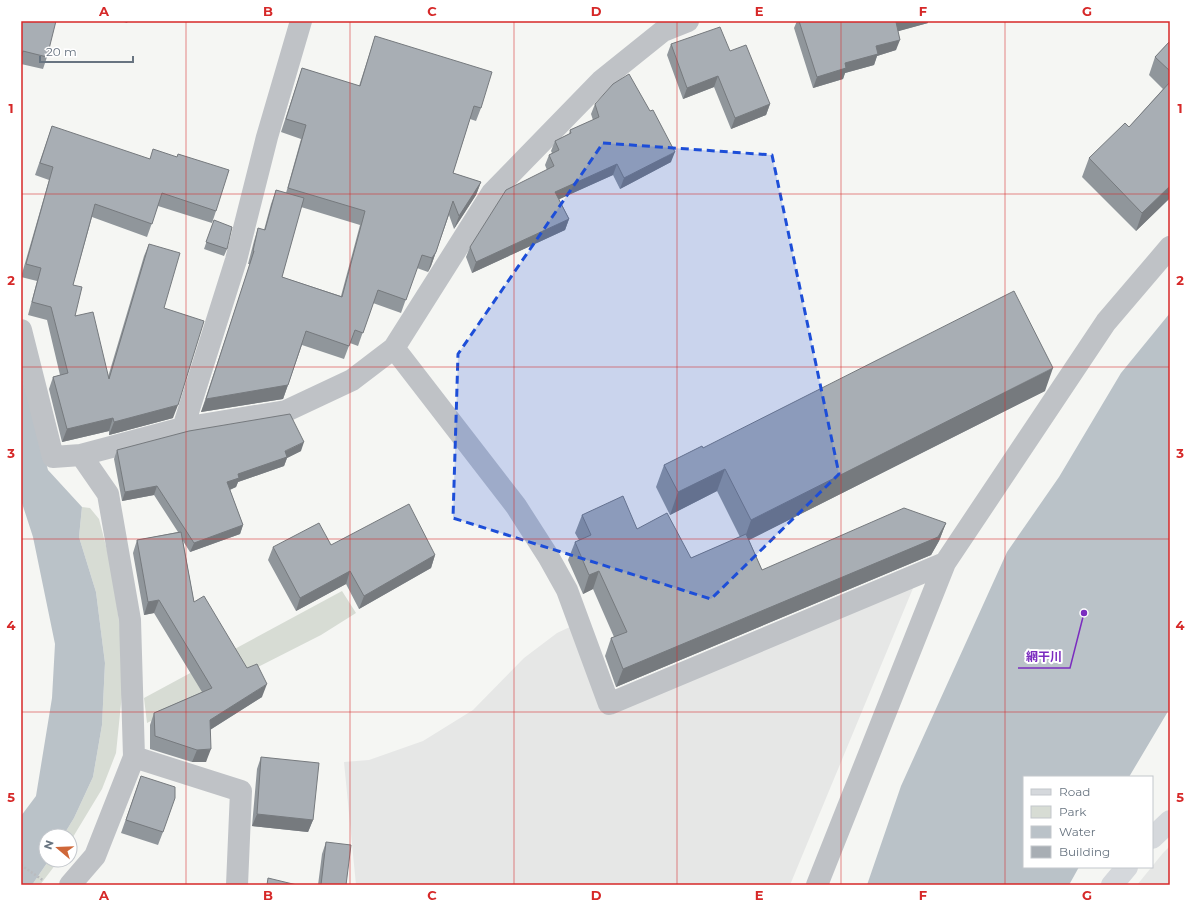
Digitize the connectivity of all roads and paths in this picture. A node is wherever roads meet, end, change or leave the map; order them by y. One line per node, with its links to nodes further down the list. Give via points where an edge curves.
1 (301, 21): 6 (street, via 267,137 236,260)
2 (688, 21): 5 (street, via 663,31 602,80 492,193)
3 (1170, 247): 8 (street, via 1106,322)
4 (21, 330): 7 (street, via 53,457)
5 (394, 348): 6 (street, via 352,380 286,411); 8 (street, via 516,506 548,556 567,590 609,704)
6 (183, 428): 7 (street)
7 (81, 455): 9 (street, via 108,494 130,620)
8 (945, 563): 19 (street)
9 (134, 758): 12 (street); 18 (street, via 241,791)
10 (1170, 821): 11 (main road)
11 (1153, 837)
12 (95, 856): 16 (street); 17 (street)
13 (21, 865): 15 (path)
14 (1126, 868): 20 (main road)
15 (50, 885)
16 (70, 885)
17 (90, 885)
18 (237, 885)
19 (816, 885)
20 (1112, 885)

